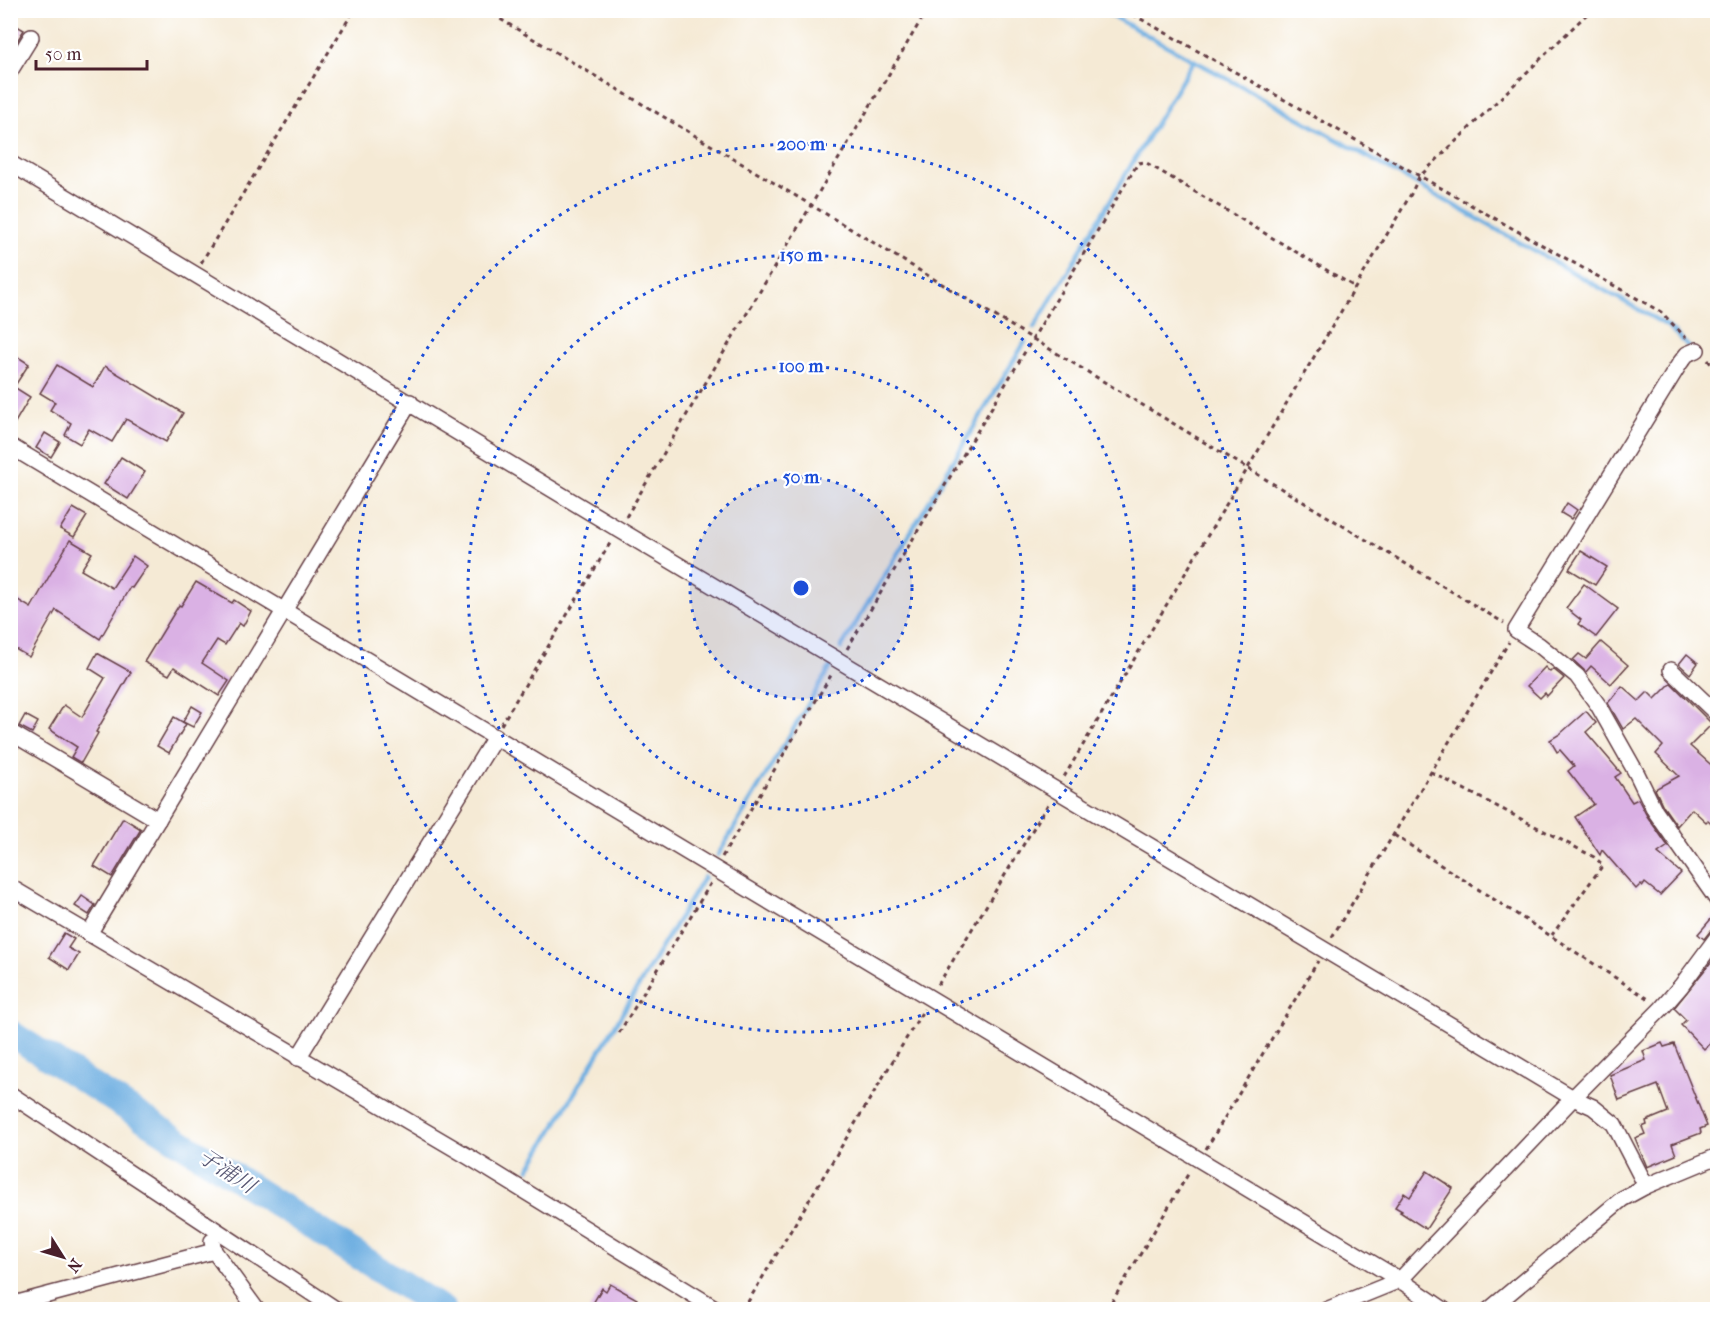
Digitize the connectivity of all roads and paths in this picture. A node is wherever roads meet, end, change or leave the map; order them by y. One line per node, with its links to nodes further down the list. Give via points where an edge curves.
1 (354, 10): 11 (path)
2 (484, 10): 10 (path)
3 (927, 10): 10 (path)
4 (1125, 10): 9 (path)
5 (1591, 10): 9 (path)
6 (31, 37): 7 (street)
7 (10, 71)
8 (10, 163): 11 (street)
9 (1419, 178): 12 (path); 14 (path, via 1661,312)
10 (811, 205): 13 (path); 19 (path)
11 (194, 274): 16 (street)
12 (1355, 287): 13 (path, via 1141,161); 18 (path)
13 (1032, 339): 18 (path); 22 (path)
14 (1697, 350): 15 (path); 21 (street, via 1680,363)
15 (1718, 373)
16 (410, 402): 19 (street); 20 (street)
17 (10, 446): 20 (street)
18 (1247, 469): 21 (path); 28 (path)
19 (618, 529): 22 (street); 26 (path)
20 (284, 610): 26 (street); 29 (street)
21 (1516, 630): 27 (path); 33 (street, via 1577,676 1603,715 1655,811)
22 (840, 660): 28 (street); 31 (path)
23 (1671, 670): 24 (street)
24 (1718, 715)
25 (10, 732): 29 (street)
26 (495, 737): 31 (street); 41 (street)
27 (1431, 772): 30 (path); 35 (path, via 1603,865)
28 (1056, 790): 37 (street); 38 (path)
29 (158, 820): 34 (street)
30 (1394, 835): 35 (path); 37 (path)
31 (717, 870): 38 (street); 40 (path)
32 (10, 887): 34 (street)
33 (1718, 901)
34 (89, 934): 41 (street)
35 (1552, 935): 39 (path)
36 (1718, 936): 39 (street)
37 (1325, 950): 43 (street); 45 (path)
38 (930, 998): 45 (street); 54 (path)
39 (1662, 1008): 43 (street)
40 (619, 1033)
41 (298, 1058): 53 (street, via 469,1157)
42 (10, 1094): 47 (street)
43 (1573, 1098): 46 (street, via 1593,1107 1614,1124); 49 (street)
44 (1718, 1156): 46 (street)
45 (1198, 1160): 49 (street); 55 (path)
46 (1646, 1186): 58 (street, via 1622,1198)
47 (207, 1223): 48 (street); 52 (street)
48 (214, 1251): 50 (street); 51 (street)
49 (1400, 1280): 56 (street); 57 (street)
50 (10, 1305)
51 (257, 1310)
52 (337, 1310)
53 (718, 1310)
54 (743, 1310)
55 (1107, 1310)
56 (1326, 1310)
57 (1444, 1310)
58 (1489, 1310)

